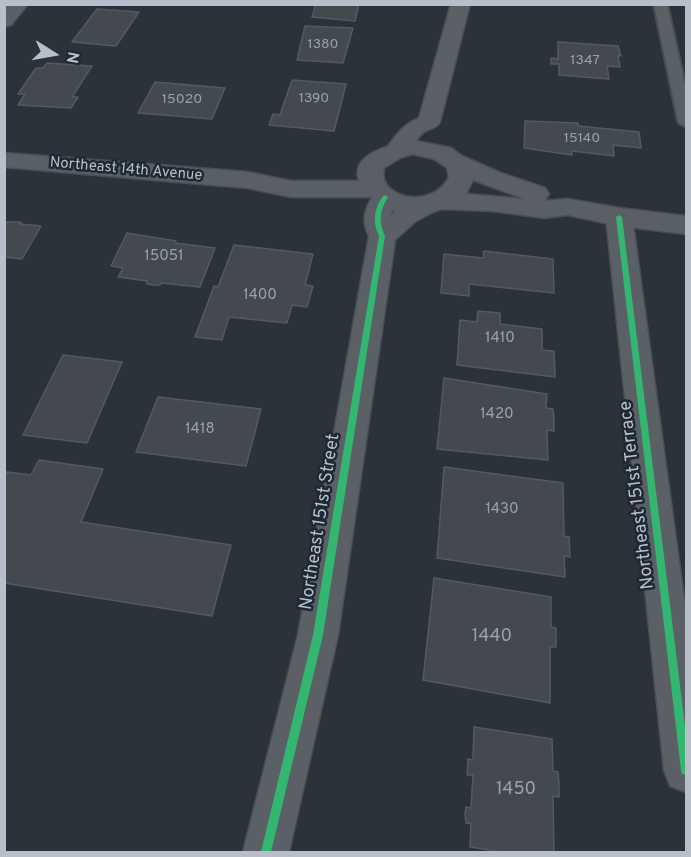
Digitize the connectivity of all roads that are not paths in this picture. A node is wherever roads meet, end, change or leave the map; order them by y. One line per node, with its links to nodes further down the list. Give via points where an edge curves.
1 (19, 4): 4 (street)
2 (460, 4): 6 (street)
3 (660, 4): 5 (lane)
4 (4, 21)
5 (687, 121)
6 (429, 122): 7 (street, via 416,127); 10 (street, via 438,130)
7 (398, 149): 9 (street); 10 (street, via 427,148)
8 (4, 160): 11 (street, Northeast 14th Avenue)
9 (376, 161): 11 (street, Northeast 14th Avenue, via 338,171); 12 (street, via 371,179)
10 (453, 161): 13 (street, via 462,177 460,187); 14 (street)
11 (248, 180): 12 (street, Northeast 14th Avenue, via 291,189)
12 (380, 193): 13 (street, via 412,205); 17 (street, Northeast 151st Street, via 376,225)
13 (435, 203): 14 (street, via 493,203 544,210); 17 (street, via 406,215)
14 (568, 207): 15 (street)
15 (619, 217): 16 (street); 18 (street, Northeast 151st Terrace)
16 (687, 225)
17 (382, 236): 19 (street, Northeast 151st Street, via 318,635)
18 (687, 770)
19 (266, 852)

